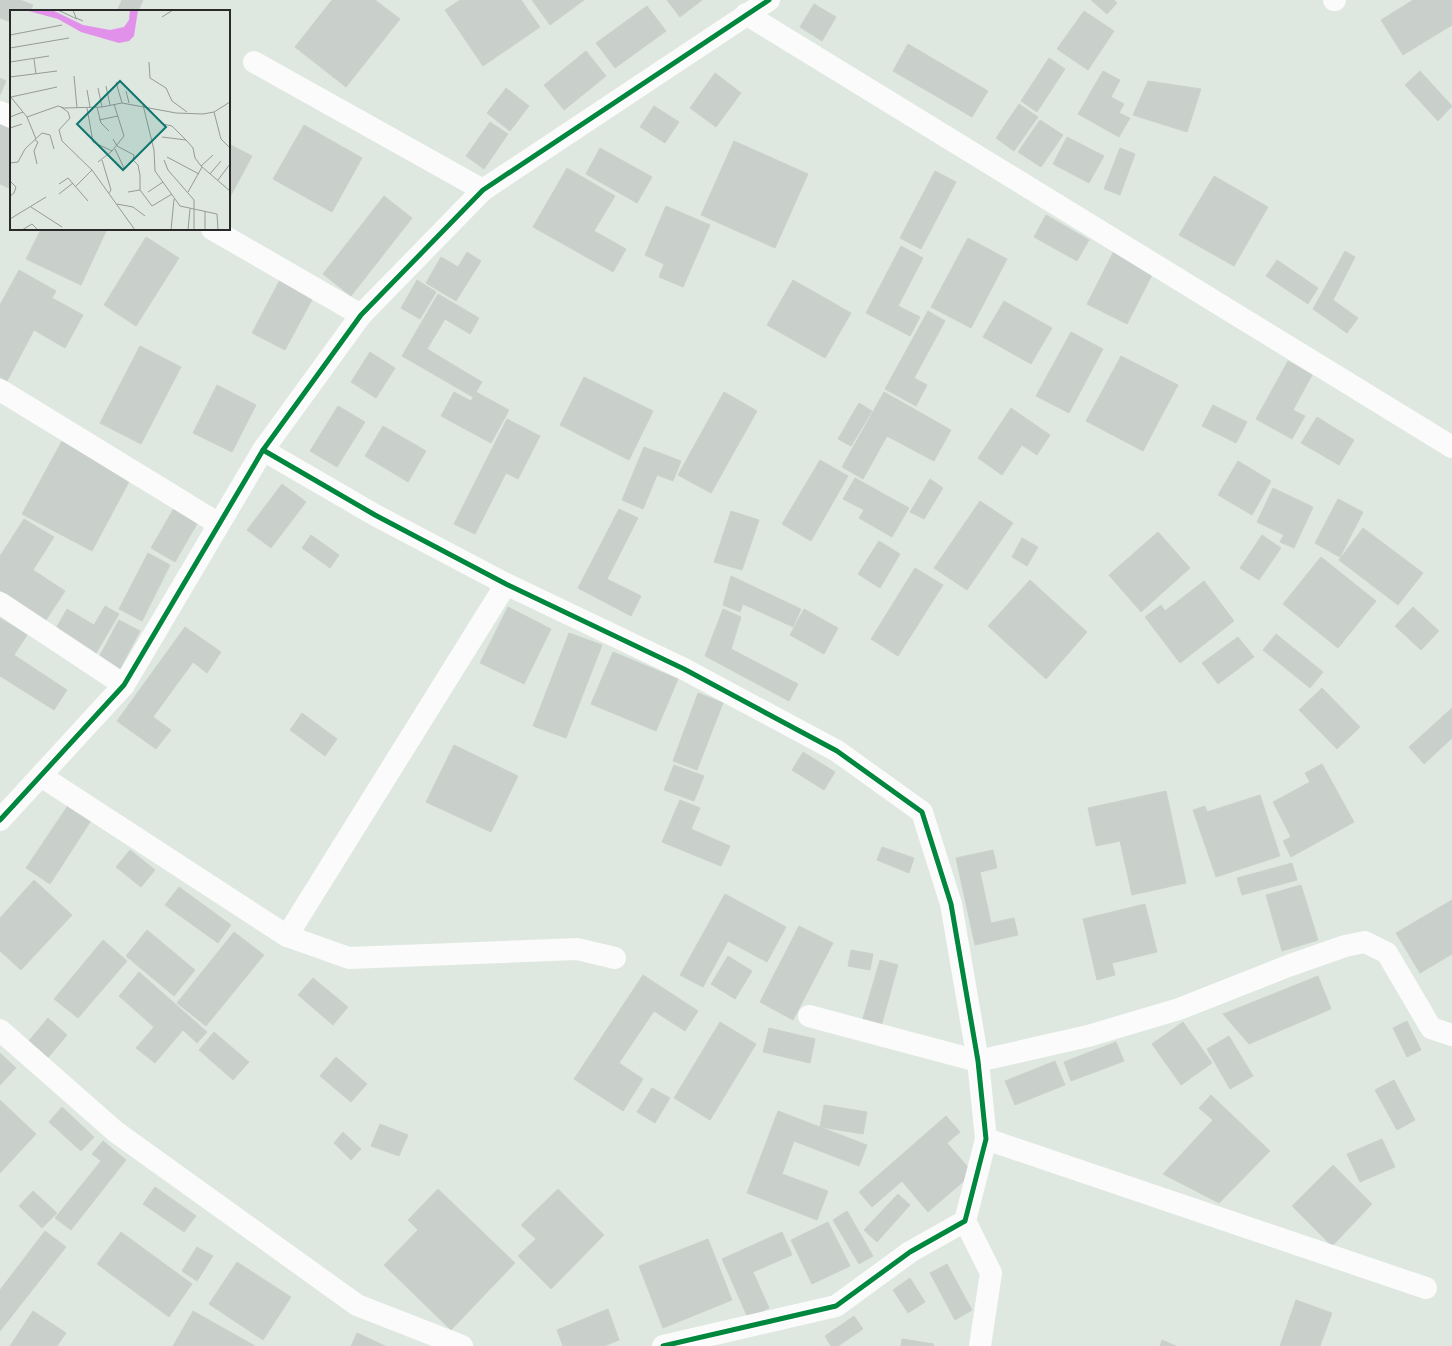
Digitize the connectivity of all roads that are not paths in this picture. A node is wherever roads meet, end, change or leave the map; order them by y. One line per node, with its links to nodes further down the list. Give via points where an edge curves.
1 (769, 0): 2 (street)
2 (746, 14): 6 (street); 10 (street)
3 (254, 62): 6 (street)
4 (0, 112): 5 (street)
5 (10, 117)
6 (483, 190): 8 (street)
7 (214, 230): 8 (street)
8 (361, 315): 11 (street)
9 (0, 390): 12 (street)
10 (1452, 447)
11 (263, 450): 12 (street); 13 (street, via 375,515)
12 (219, 524): 15 (street)
13 (506, 584): 18 (street); 23 (street, via 684,669 837,751 922,812 951,904)
14 (0, 603): 15 (street)
15 (124, 684): 16 (street)
16 (41, 776): 17 (street); 18 (street)
17 (0, 820)
18 (287, 936): 19 (street, via 349,958 577,949)
19 (615, 958)
20 (809, 1016): 23 (street)
21 (0, 1030): 27 (street, via 116,1132 357,1304)
22 (1452, 1035): 23 (street, via 1432,1028 1387,953 1364,942 1288,966 1179,1009 1088,1036)
23 (978, 1061): 24 (street)
24 (986, 1139): 25 (street); 26 (street)
25 (965, 1221): 28 (street, via 910,1252 836,1306); 29 (street, via 991,1273)
26 (1426, 1288)
27 (462, 1346)
28 (664, 1346)
29 (980, 1346)

